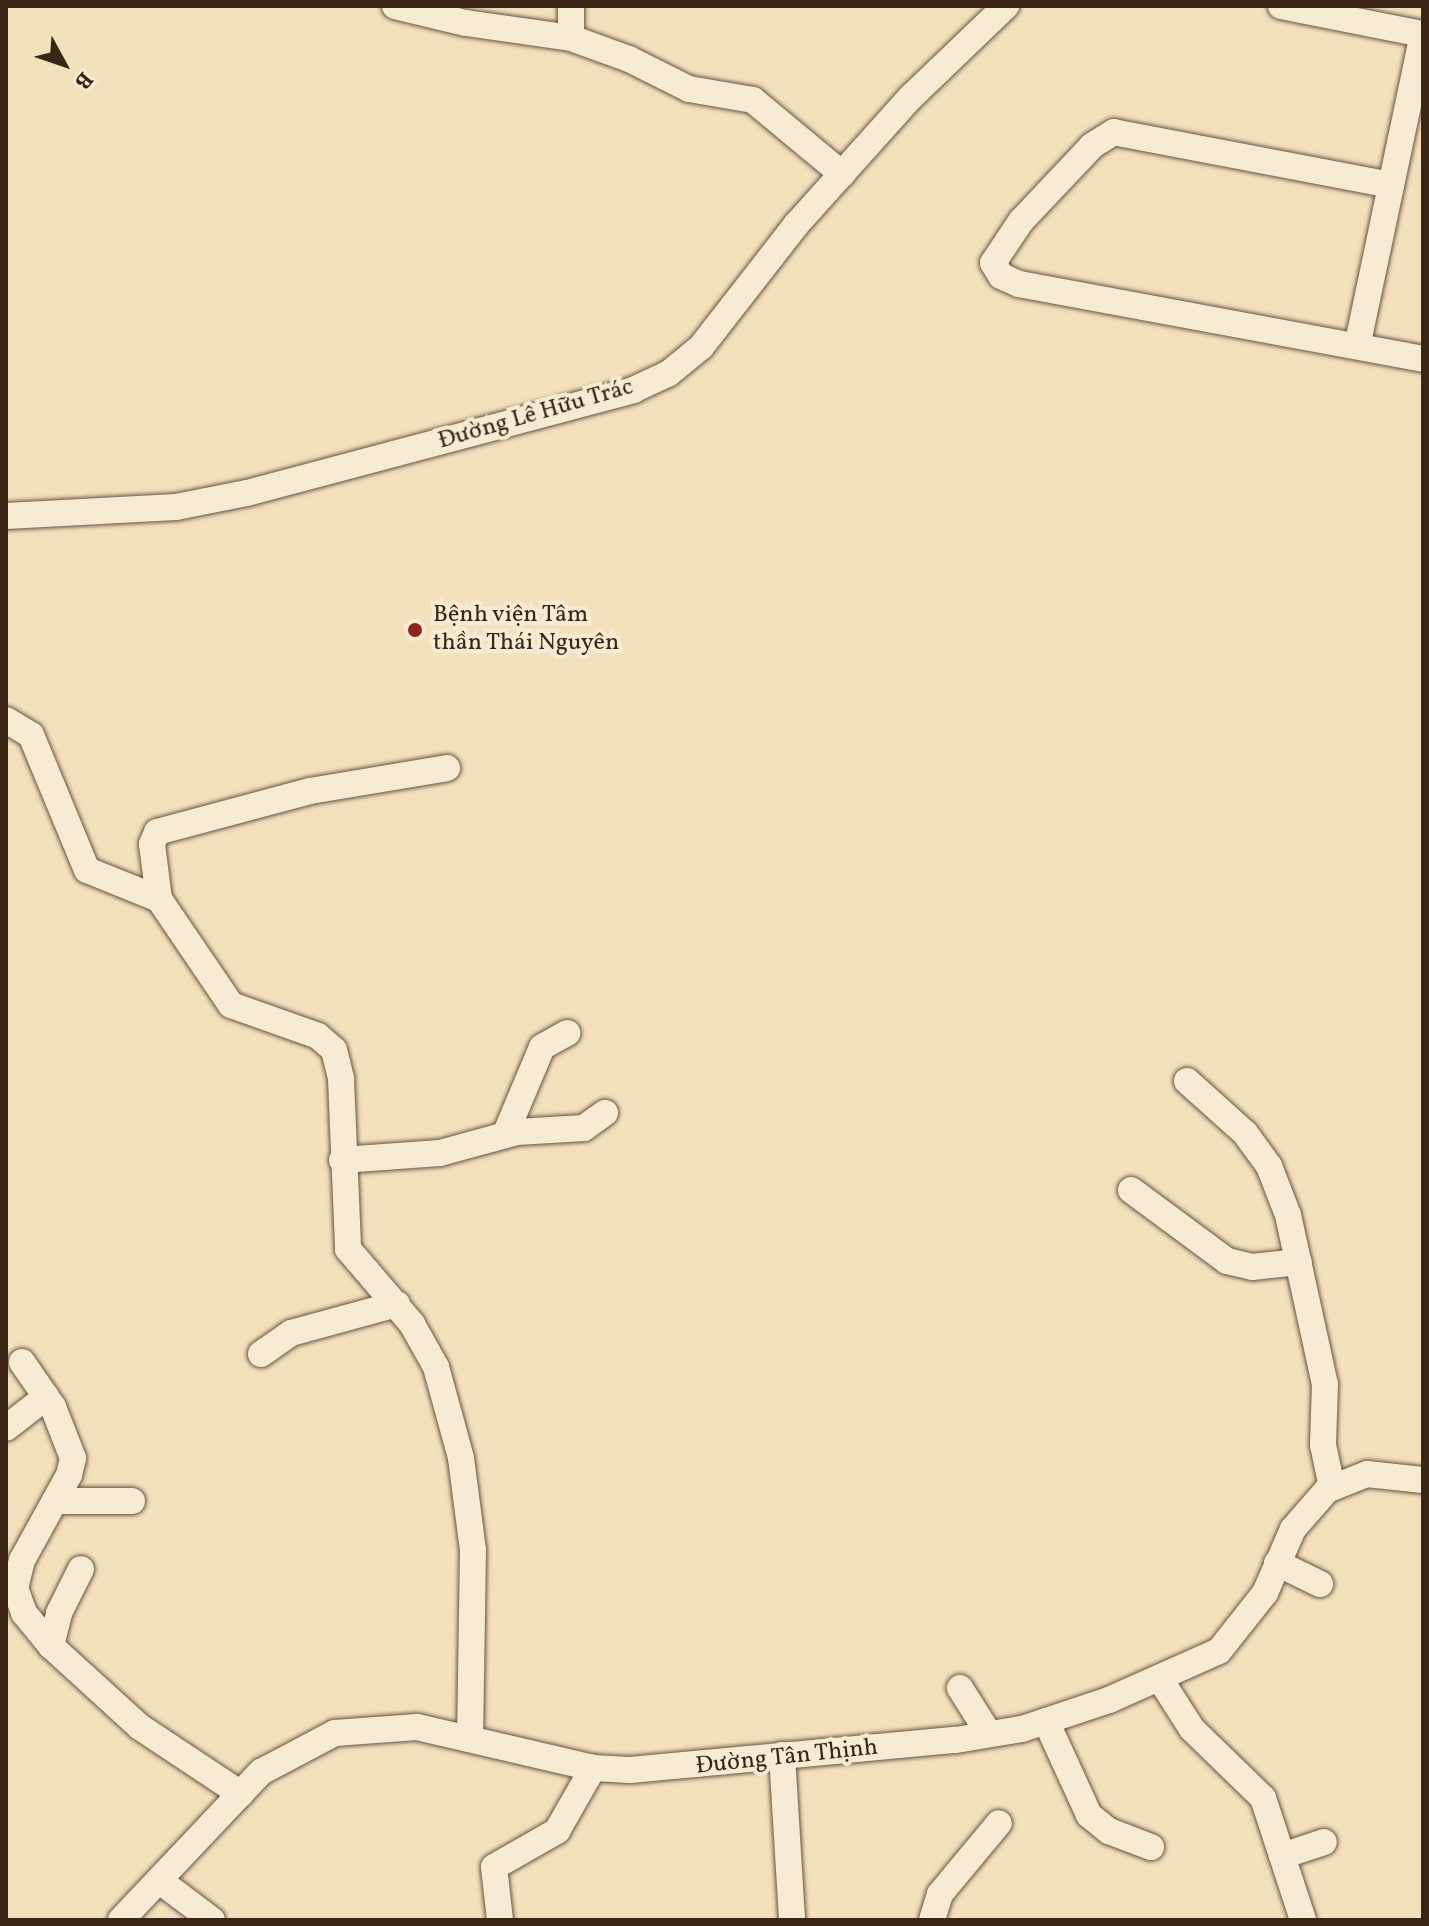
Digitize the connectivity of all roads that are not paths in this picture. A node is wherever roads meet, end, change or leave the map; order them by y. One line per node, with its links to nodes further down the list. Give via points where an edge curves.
1 (395, 6): 5 (street, via 466,23)
2 (571, 6): 5 (street)
3 (1006, 6): 6 (street, Đường Lê Hữu Trác, via 911,97)
4 (1281, 6): 7 (street, via 1423,34)
5 (571, 38): 6 (street, via 689,89 753,100)
6 (842, 174): 10 (street, Đường Lê Hữu Trác, via 701,347 668,374 633,390 218,499 94,515)
7 (1391, 185): 8 (street); 8 (street, via 1114,132 1092,146 1021,221 993,263 1001,276 1019,284)
8 (1358, 343): 9 (street)
9 (1423, 359)
10 (6, 516)
11 (6, 720): 13 (street, via 31,735 87,870)
12 (447, 768): 13 (street, via 310,791 157,832 152,844)
13 (159, 899): 18 (street, via 231,1005 318,1036 334,1050 341,1079)
14 (567, 1033): 17 (street, via 542,1047)
15 (1187, 1081): 20 (street, via 1245,1133 1269,1166)
16 (605, 1113): 17 (street, via 584,1128)
17 (505, 1135): 18 (street, via 440,1153)
18 (342, 1160): 21 (street, via 348,1249 354,1262)
19 (1131, 1190): 20 (street, via 1227,1261 1252,1267)
20 (1299, 1262): 27 (street, via 1325,1384 1323,1445)
21 (397, 1304): 22 (street, via 291,1333); 38 (street, via 436,1367 461,1458 473,1550)
22 (261, 1354)
23 (22, 1362): 24 (street)
24 (46, 1397): 25 (street); 28 (street, via 73,1458)
25 (6, 1428)
26 (1423, 1480): 27 (street, Đường Tân Thịnh, via 1367,1474)
27 (1332, 1487): 30 (street, Đường Tân Thịnh, via 1307,1508)
28 (55, 1501): 29 (street); 33 (street, via 22,1560 15,1588 24,1613)
29 (132, 1501)
30 (1277, 1563): 32 (street); 34 (street, Đường Tân Thịnh, via 1244,1625 1219,1651)
31 (81, 1569): 33 (street, via 59,1613)
32 (1320, 1584)
33 (51, 1646): 41 (street, via 140,1727)
34 (1160, 1679): 36 (street, Đường Tân Thịnh); 45 (street, via 1192,1729 1263,1798)
35 (960, 1688): 37 (street)
36 (1046, 1721): 37 (street, Đường Tân Thịnh); 44 (street, via 1089,1815 1109,1831)
37 (989, 1734): 39 (street, Đường Tân Thịnh)
38 (470, 1739): 40 (street, Đường Tân Thịnh); 41 (street, Đường Tân Thịnh, via 417,1727 335,1733 261,1772)
39 (782, 1755): 40 (street, Đường Tân Thịnh, via 685,1768); 50 (street)
40 (593, 1768): 49 (street, via 557,1831 494,1867)
41 (241, 1794): 46 (street, Đường Tân Thịnh)
42 (999, 1823): 51 (street, via 940,1894)
43 (1324, 1842): 45 (street)
44 (1151, 1847)
45 (1282, 1856): 52 (street)
46 (160, 1881): 47 (street, Đường Tân Thịnh); 48 (street)
47 (121, 1920)
48 (212, 1920)
49 (500, 1920)
50 (792, 1920)
51 (932, 1920)
52 (1303, 1920)

